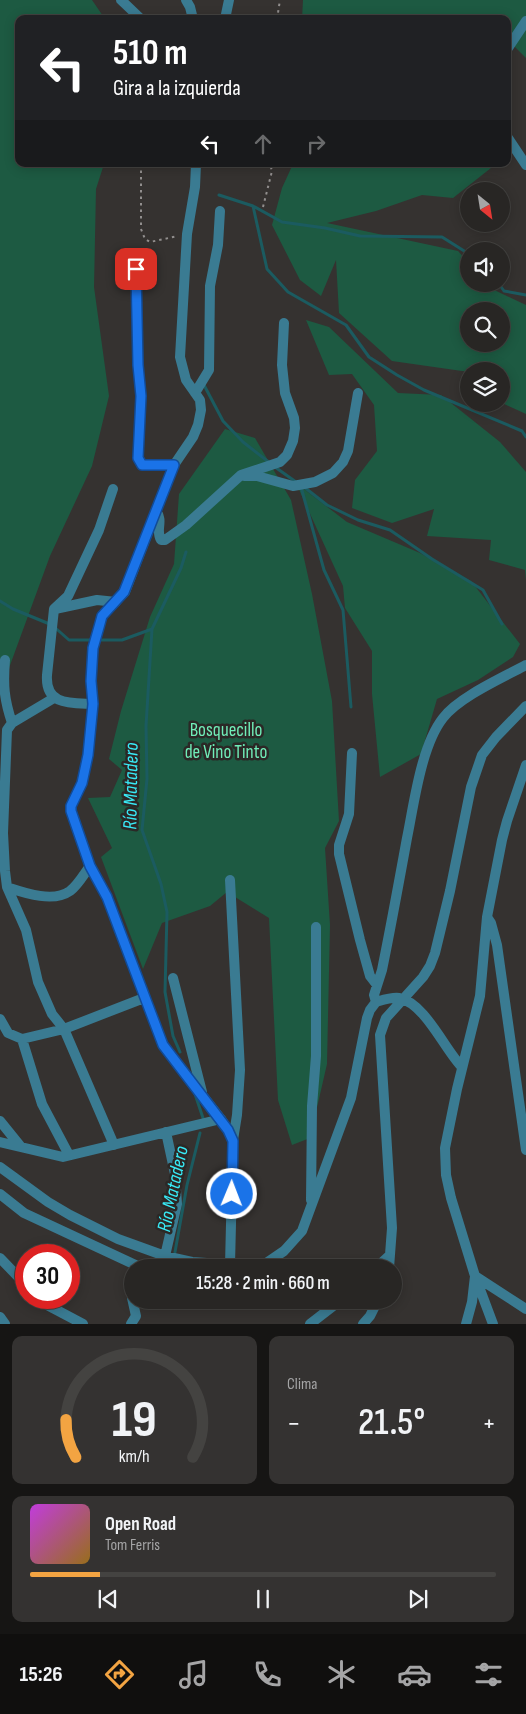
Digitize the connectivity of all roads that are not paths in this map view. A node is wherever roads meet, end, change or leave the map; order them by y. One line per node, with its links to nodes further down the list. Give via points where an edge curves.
1 (121, 0): 4 (street)
2 (186, 0): 5 (street)
3 (228, 0): 6 (street)
4 (137, 15)
5 (192, 15)
6 (226, 15)
7 (526, 21): 8 (street)
8 (511, 44)
9 (511, 142): 10 (street)
10 (526, 165)
11 (196, 167): 15 (street, via 180,357 186,380)
12 (220, 211): 15 (street, via 218,245 210,286 209,370)
13 (136, 269): 17 (street, via 141,396 138,458 142,465)
14 (284, 323): 18 (street, via 282,365 294,418 293,441 280,462)
15 (195, 393): 17 (street, via 200,400 198,425)
16 (358, 393): 18 (street, via 348,451 333,473 315,482 293,486 257,476)
17 (174, 465): 20 (street)
18 (240, 476): 20 (street, via 165,540 158,536 161,519)
19 (113, 489): 22 (street, via 99,530 68,596)
20 (156, 511): 21 (street, via 128,585)
21 (116, 602): 22 (street, via 97,600); 26 (street, via 102,616 93,648)
22 (54, 609): 25 (street, via 46,682)
23 (6, 660): 28 (street, via 3,685)
24 (526, 665): 37 (street, via 455,706 435,730 418,781)
25 (54, 698): 26 (street, via 65,703); 28 (street)
26 (93, 704): 31 (street, via 82,783 71,806)
27 (526, 706): 39 (street, via 488,746 478,763 435,953 424,977)
28 (12, 723): 33 (street, via 7,730 3,833)
29 (352, 754): 37 (street, via 349,814 339,854 370,976)
30 (526, 765): 34 (street, via 507,821)
31 (90, 866): 33 (street, via 69,892 56,897 27,894); 38 (street, via 107,897)
32 (230, 880): 49 (street, via 240,1070)
33 (7, 887): 42 (street, via 26,930 44,998)
34 (487, 917): 44 (street, via 480,996); 53 (street, via 497,945)
35 (316, 927): 57 (street)
36 (173, 978): 45 (street)
37 (378, 985): 40 (street, via 374,995)
38 (144, 998): 42 (street); 45 (street, via 163,1045)
39 (402, 998): 40 (street); 44 (street, via 421,1012); 59 (street, via 386,1018 380,1035 392,1228)
40 (376, 1002): 57 (street, via 367,1018 351,1098)
41 (0, 1019): 43 (street, via 8,1033)
42 (64, 1029): 43 (street); 51 (street)
43 (22, 1039): 54 (street, via 42,1104)
44 (462, 1067): 68 (street, via 445,1148 446,1175)
45 (204, 1097): 46 (street)
46 (221, 1120): 48 (street); 49 (street)
47 (0, 1121): 52 (street)
48 (166, 1132): 51 (street); 58 (street, via 175,1174 176,1204)
49 (233, 1141): 62 (street)
50 (0, 1142): 52 (street)
51 (114, 1145): 54 (street)
52 (21, 1147): 54 (street, via 63,1157)
53 (526, 1150)
54 (70, 1155)
55 (0, 1167): 58 (street, via 70,1216 118,1239)
56 (0, 1194): 66 (street, via 24,1213)
57 (311, 1208): 63 (street, via 302,1231)
58 (165, 1256): 61 (street)
59 (390, 1256): 64 (street); 65 (street)
60 (0, 1258): 67 (street)
61 (178, 1259)
62 (230, 1259)
63 (274, 1259)
64 (386, 1259)
65 (390, 1259)
66 (124, 1260)
67 (15, 1274)
68 (475, 1276): 73 (street); 80 (street); 81 (street)
69 (54, 1309): 76 (street)
70 (134, 1309): 77 (street, via 136,1316)
71 (329, 1309): 78 (street)
72 (374, 1309): 79 (street)
73 (526, 1310)
74 (0, 1317): 75 (street)
75 (5, 1324)
76 (83, 1324)
77 (131, 1324)
78 (310, 1324)
79 (363, 1324)
80 (466, 1324)
81 (493, 1324)

